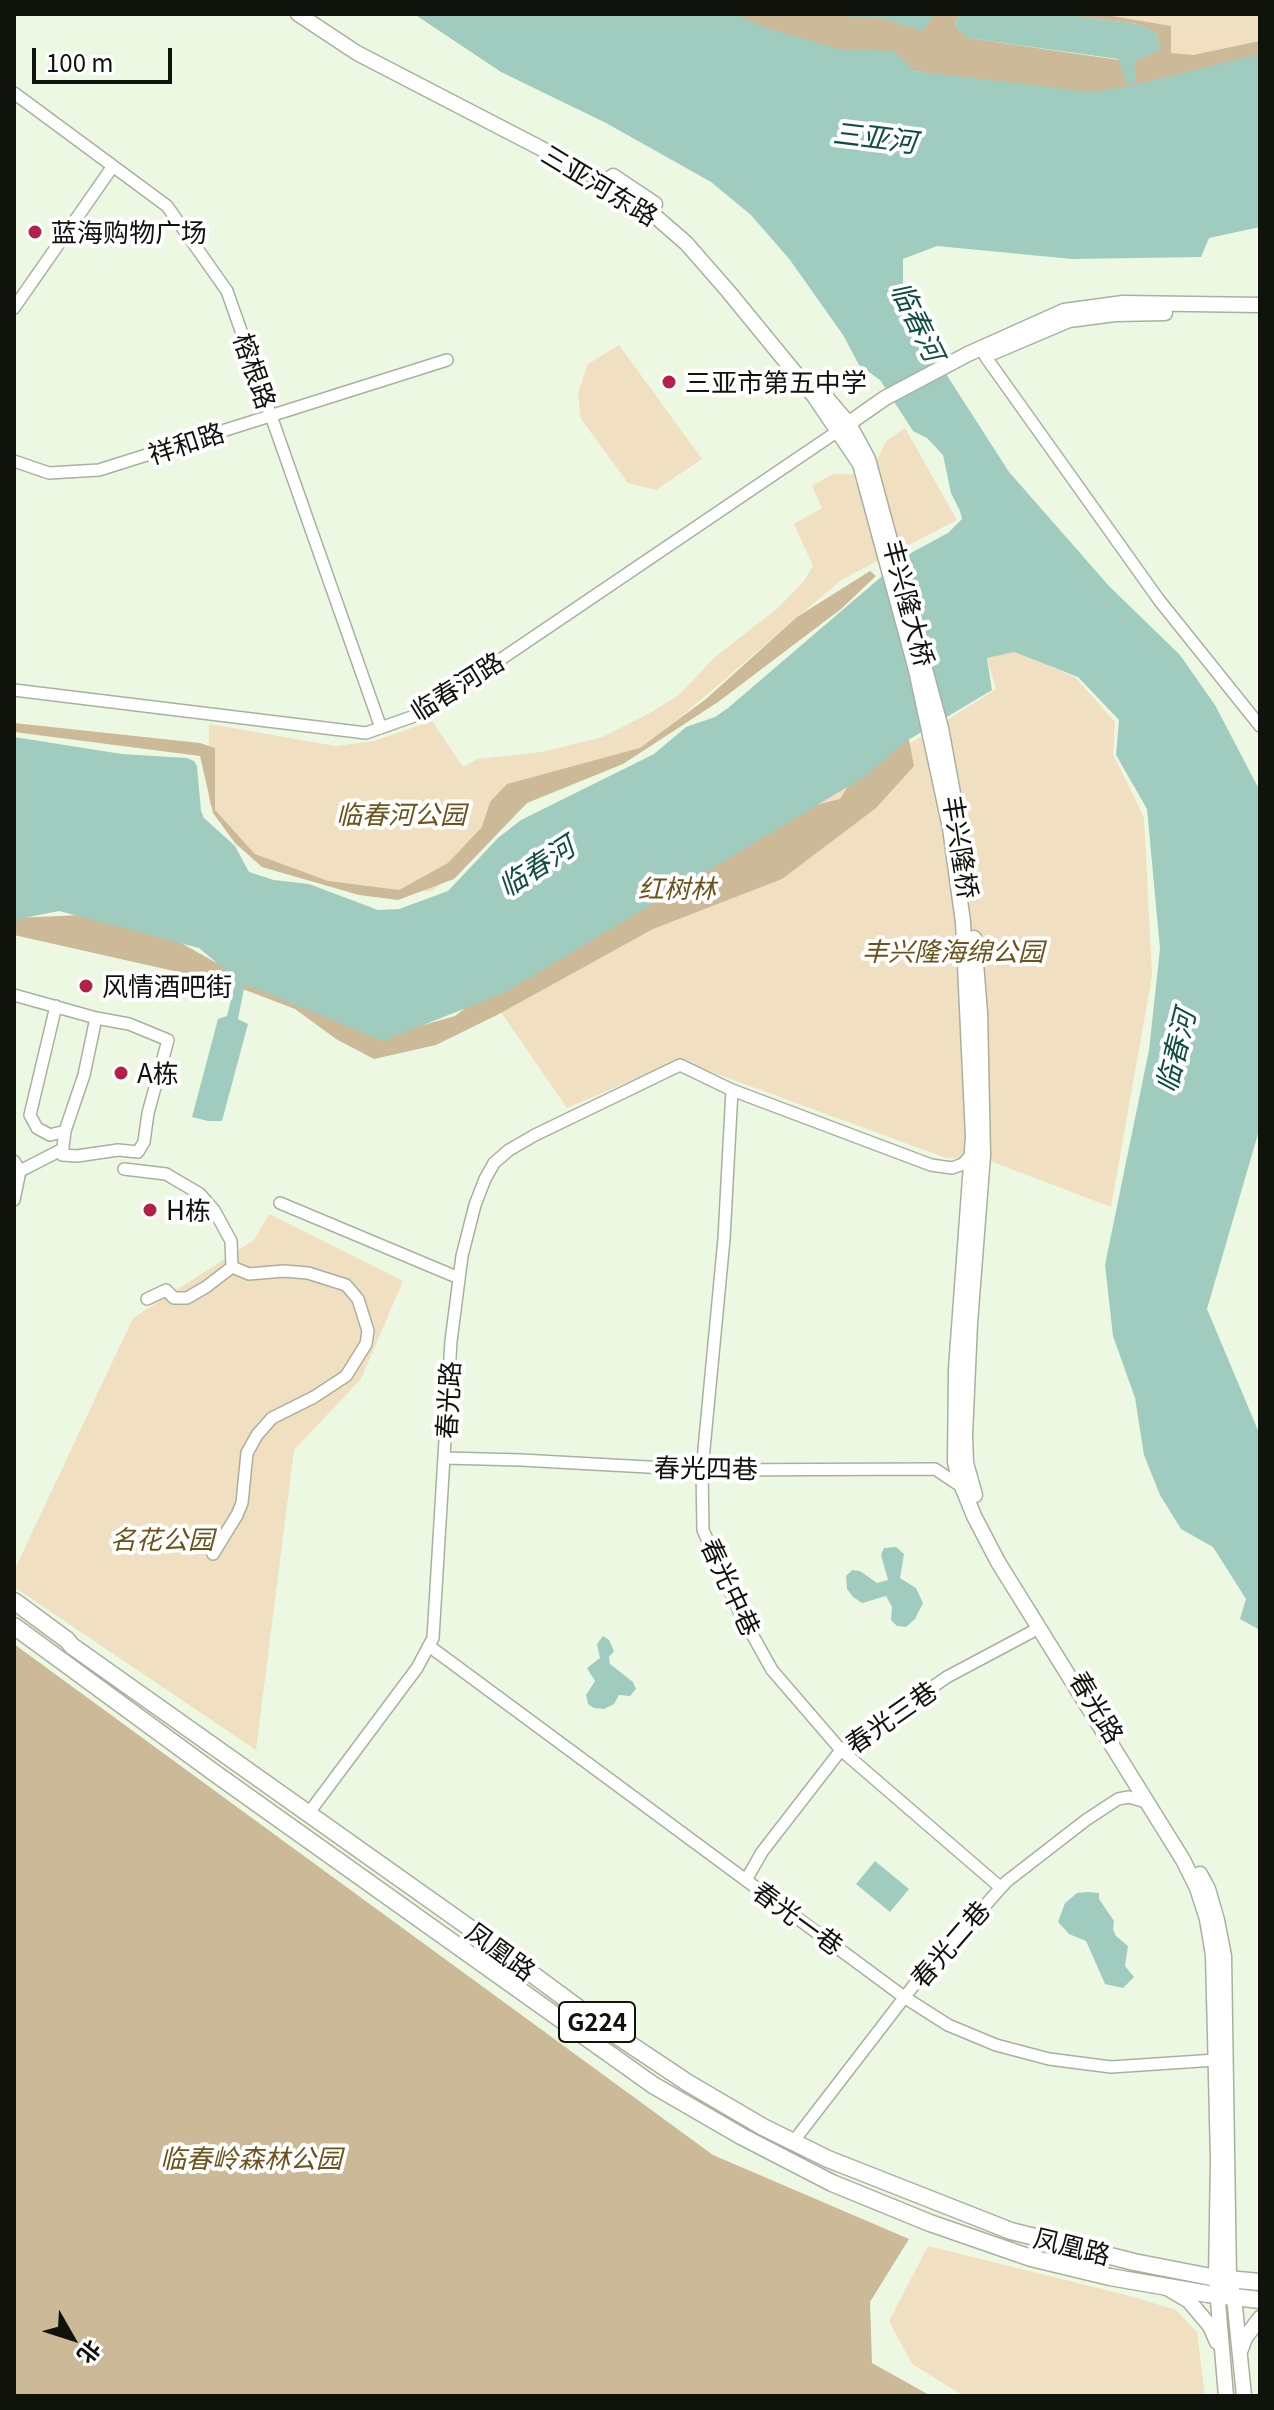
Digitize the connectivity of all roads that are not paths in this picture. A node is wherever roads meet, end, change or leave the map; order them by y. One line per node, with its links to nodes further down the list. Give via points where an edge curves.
1 (298, 14): 11 (main road, 三亚河东路, via 357,53 602,180 648,210 686,243)
2 (314, 14): 11 (main road, 三亚河东路, via 359,46 643,195 703,248)
3 (14, 93): 4 (street, 榕根路)
4 (113, 166): 6 (street); 10 (street, 榕根路, via 167,206 227,291)
5 (1260, 305): 8 (main road, via 1123,303 1064,311)
6 (14, 308)
7 (1260, 314): 8 (main road, via 1115,314 1069,320)
8 (975, 357): 11 (main road); 14 (street)
9 (447, 360): 10 (street, 祥和路)
10 (270, 416): 12 (street, 祥和路, via 99,470 49,473); 15 (street, 榕根路)
11 (847, 429): 15 (street, 临春河路, via 420,714); 16 (main road, 丰兴隆大桥, via 864,462)
12 (14, 461)
13 (14, 690): 15 (street, 临春河路, via 366,733)
14 (1260, 726)
15 (381, 728)
16 (939, 749): 22 (main road, 丰兴隆桥, via 970,953)
17 (14, 995): 18 (street)
18 (56, 1006): 19 (street); 21 (street, via 30,1115 37,1128 50,1135)
19 (96, 1018): 21 (street); 23 (street, via 168,1040 144,1142 138,1152 77,1156 62,1155)
20 (732, 1090): 24 (street, via 931,1165 952,1168); 30 (street, 春光路, via 680,1065 509,1150 485,1179); 33 (street, 春光中巷)
21 (65, 1131): 23 (street)
22 (978, 1138): 24 (main road, 春光路); 48 (main road, 春光路, via 966,1463 1009,1563 1208,1889 1224,1956)
23 (63, 1149): 25 (street)
24 (972, 1154): 34 (main road, 春光路, via 954,1421)
25 (17, 1166): 27 (street)
26 (124, 1169): 29 (street, via 166,1174 200,1194 231,1241)
27 (14, 1200)
28 (280, 1203): 30 (street)
29 (232, 1267): 31 (street, via 187,1298 174,1298 166,1290); 35 (street, via 249,1274 308,1273 346,1285 358,1299 368,1331 362,1353 346,1376 272,1418 257,1435 247,1453 242,1503)
30 (459, 1278): 32 (street, 春光路)
31 (147, 1299)
32 (445, 1458): 33 (street, 春光四巷); 39 (street, 春光路, via 436,1614)
33 (702, 1470): 34 (street, 春光四巷, via 935,1469); 40 (street, 春光中巷, via 703,1530 739,1611 772,1670)
34 (962, 1487): 38 (main road, 春光路, via 998,1562)
35 (213, 1554)
36 (14, 1601): 42 (highway, 凤凰路 / G224)
37 (14, 1626): 50 (highway, 凤凰路 / G224, via 653,2085 741,2136 832,2183 930,2223 1031,2258)
38 (1039, 1628): 40 (street, 春光三巷, via 947,1677); 41 (main road, 春光路)
39 (429, 1646): 42 (street, 春光路); 43 (street, 春光一巷)
40 (841, 1750): 43 (street, 春光三巷); 44 (street, 春光中巷)
41 (1146, 1802): 44 (street, 春光二巷, via 1118,1799); 46 (main road, 春光路, via 1183,1860 1207,1919)
42 (308, 1814): 47 (highway, 凤凰路 / G224, via 604,2027 688,2083)
43 (746, 1880): 45 (street, 春光一巷)
44 (1000, 1887): 45 (street, 春光二巷)
45 (904, 1997): 46 (street, 春光一巷, via 939,2020 996,2045 1049,2059 1111,2067); 47 (street, 春光二巷)
46 (1216, 2060): 48 (main road, 春光路)
47 (793, 2142): 48 (highway, 凤凰路 / G224, via 1011,2231)
48 (1222, 2278): 49 (highway, 凤凰路 / G224); 51 (main road)
49 (1260, 2282)
50 (1163, 2286): 51 (highway, 凤凰路 / G224); 54 (main road, via 1200,2313)
51 (1226, 2296): 52 (highway, 凤凰路 / G224); 54 (main road); 55 (main road)
52 (1260, 2300)
53 (1260, 2318): 55 (main road)
54 (1222, 2353): 56 (main road)
55 (1240, 2353): 57 (main road)
56 (1226, 2396)
57 (1244, 2396)

